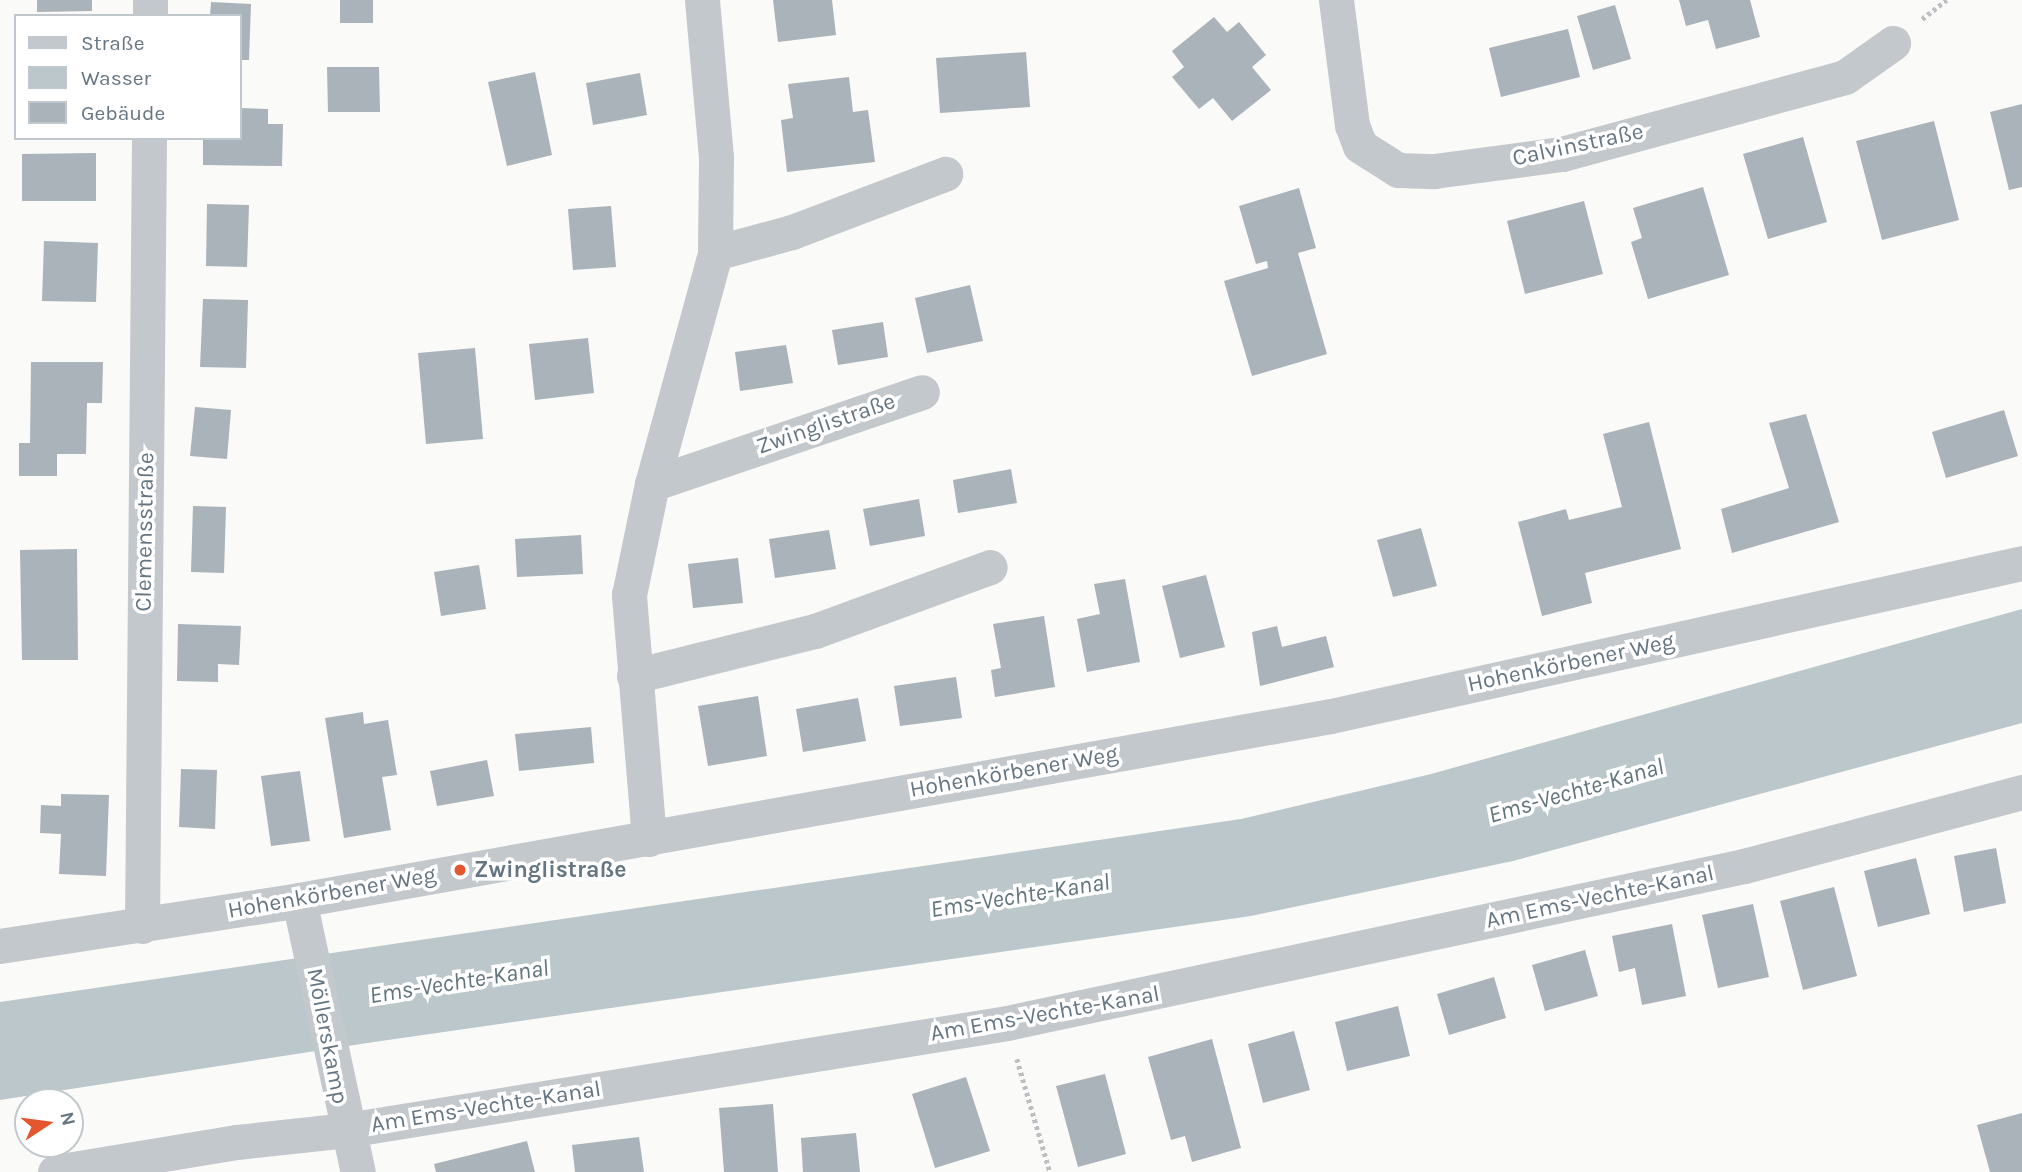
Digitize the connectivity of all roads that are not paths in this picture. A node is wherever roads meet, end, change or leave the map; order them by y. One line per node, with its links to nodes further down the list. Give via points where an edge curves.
1 (702, 0): 6 (street, via 716,157)
2 (1336, 0): 3 (street, Calvinstraße, via 1352,125 1360,146 1398,170 1434,171 1562,154 1845,77)
3 (1893, 43)
4 (149, 140): 15 (street, Clemensstraße)
5 (945, 174): 6 (street, via 792,232)
6 (715, 253): 8 (street)
7 (922, 391): 8 (street, Zwinglistraße)
8 (652, 484): 11 (street, via 629,595)
9 (2022, 563): 13 (street, Hohenkörbener Weg, via 1331,716)
10 (990, 567): 11 (street, via 815,631)
11 (634, 676): 13 (street)
12 (2022, 792): 17 (street, Am Ems-Vechte-Kanal, via 1744,866 1007,1023)
13 (649, 839): 14 (street, Hohenkörbener Weg)
14 (299, 900): 15 (street, Hohenkörbener Weg); 17 (street, Möllerskamp)
15 (142, 926): 16 (street, Hohenkörbener Weg)
16 (0, 946)
17 (347, 1130): 18 (street, Am Ems-Vechte-Kanal, via 237,1142); 19 (street, Möllerskamp)
18 (55, 1172)
19 (358, 1172)

